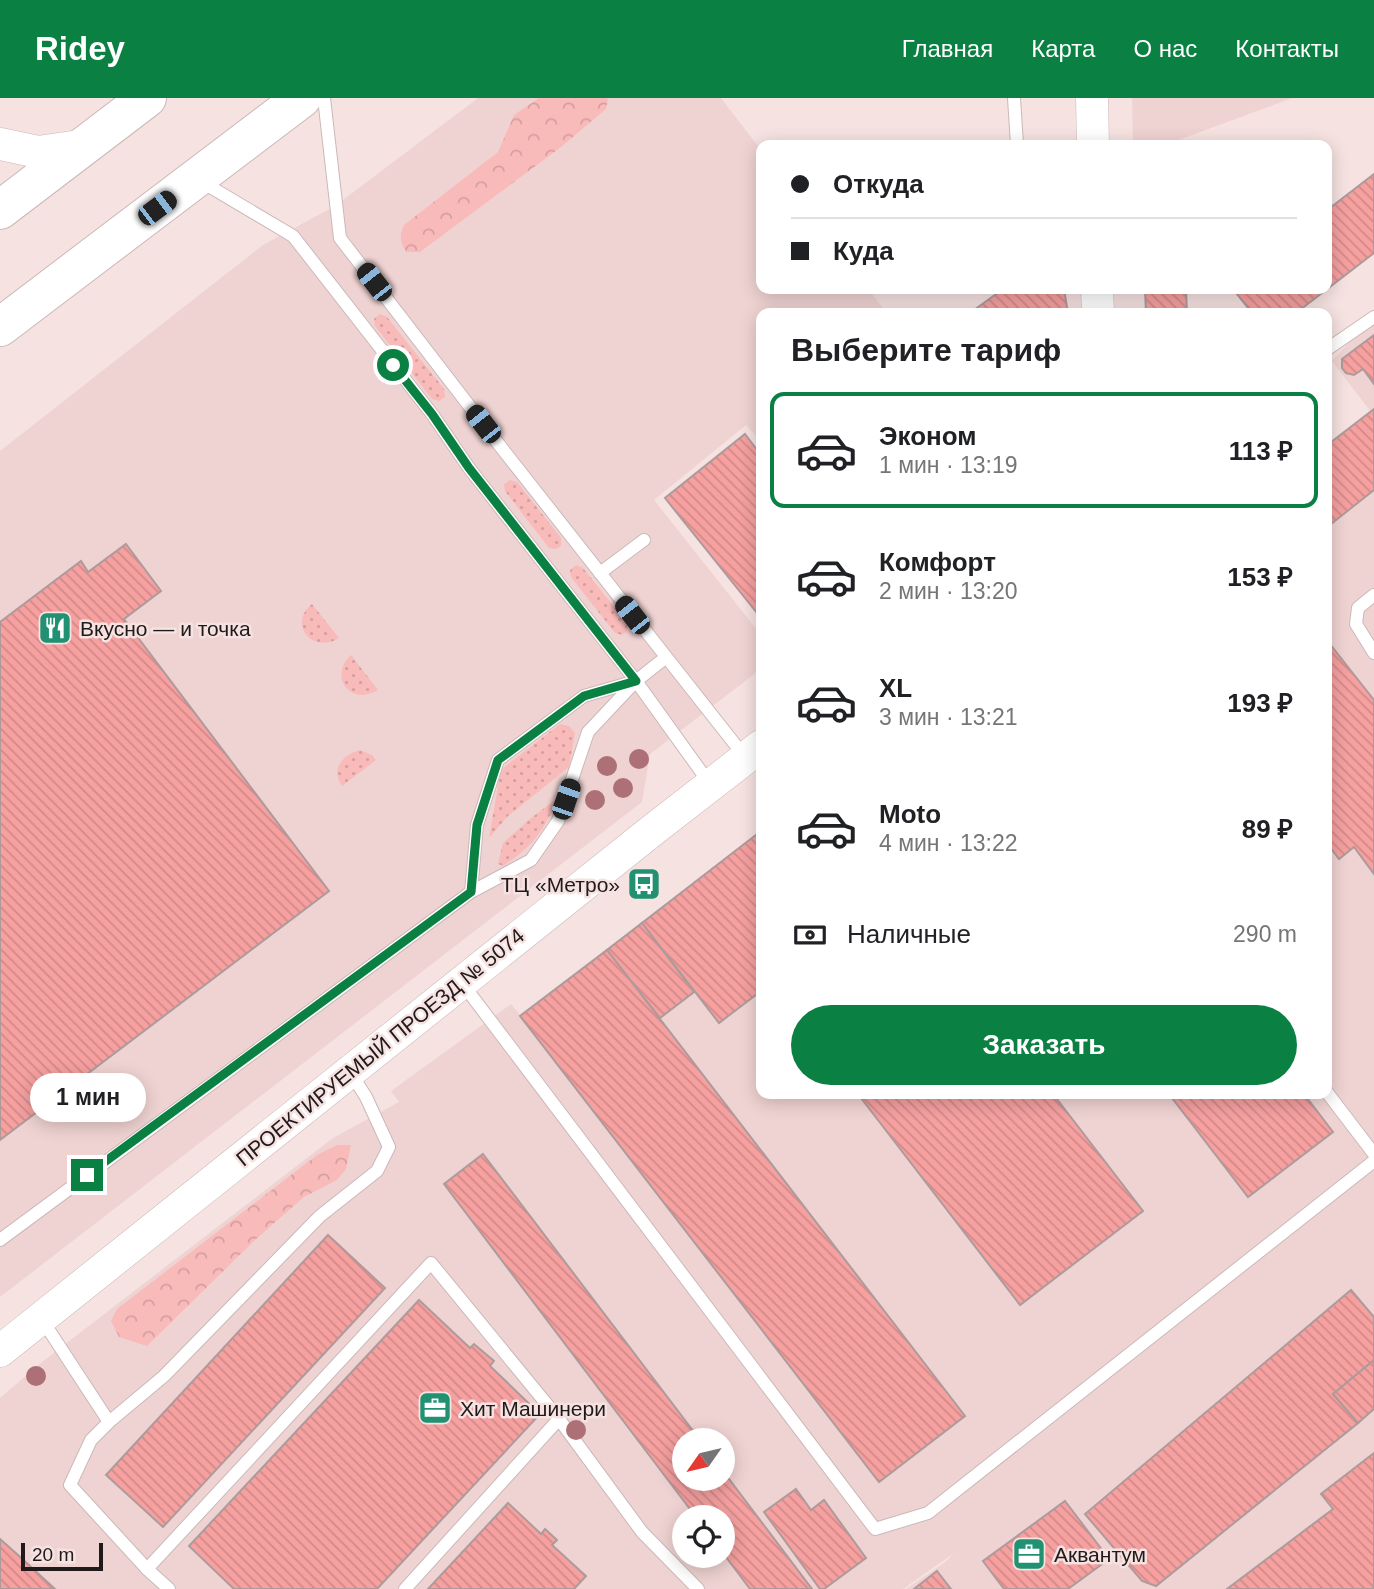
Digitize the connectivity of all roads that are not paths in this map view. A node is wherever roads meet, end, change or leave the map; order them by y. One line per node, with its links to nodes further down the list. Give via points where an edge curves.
1 (147, 98): 9 (highway)
2 (302, 98): 10 (highway)
3 (324, 98): 16 (lane, via 340,238)
4 (1014, 98): 6 (lane)
5 (1092, 98): 7 (street)
6 (1017, 140)
7 (1093, 140)
8 (0, 144): 9 (street, via 38,152)
9 (86, 145): 11 (highway)
10 (196, 178): 13 (highway); 20 (lane, via 293,236)
11 (0, 210)
12 (1374, 317): 14 (lane)
13 (0, 327)
14 (1332, 346)
15 (644, 540): 16 (lane)
16 (600, 573): 19 (lane)
17 (1374, 595): 18 (lane, via 1358,608 1356,616 1359,631)
18 (1374, 653)
19 (665, 658): 20 (lane); 21 (lane)
20 (636, 681): 22 (lane); 23 (lane, via 588,732 558,821 531,860); 23 (lane, via 584,696 498,760 477,825)
21 (753, 752): 22 (street, ПРОЕКТИРУЕМЫЙ ПРОЕЗД № 5074)
22 (710, 785): 24 (street, ПРОЕКТИРУЕМЫЙ ПРОЕЗД № 5074)
23 (471, 892): 29 (lane)
24 (462, 982): 25 (street, ПРОЕКТИРУЕМЫЙ ПРОЕЗД № 5074); 28 (lane, via 875,1529 928,1513)
25 (350, 1072): 30 (street, ПРОЕКТИРУЕМЫЙ ПРОЕЗД № 5074); 33 (lane, via 389,1147 377,1171 320,1216 164,1376)
26 (1332, 1099): 27 (lane)
27 (1374, 1154)
28 (1374, 1161)
29 (0, 1240)
30 (41, 1318): 31 (street, ПРОЕКТИРУЕМЫЙ ПРОЕЗД № 5074); 33 (lane)
31 (0, 1351)
32 (559, 1419): 34 (lane, via 431,1263); 36 (lane); 37 (lane, via 642,1532)
33 (108, 1422): 34 (lane, via 91,1440 70,1485)
34 (147, 1569): 35 (lane)
35 (169, 1589)
36 (405, 1589)
37 (698, 1589)

